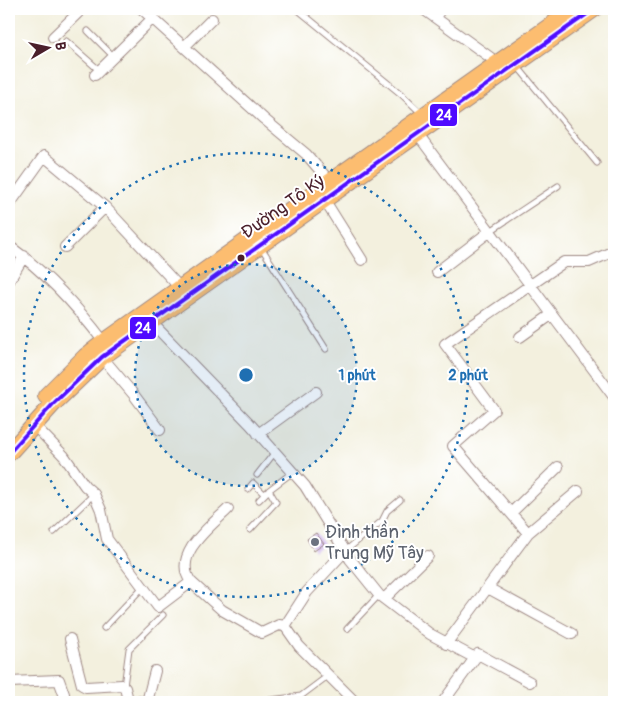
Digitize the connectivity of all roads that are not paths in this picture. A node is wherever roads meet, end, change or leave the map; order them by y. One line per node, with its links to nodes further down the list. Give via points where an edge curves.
1 (77, 9): 11 (street, via 80,10)
2 (142, 9): 8 (street)
3 (297, 9): 18 (lane)
4 (423, 9): 7 (street)
5 (574, 9): 15 (main road, Đường Tô Ký)
6 (594, 9): 16 (main road, Đường Tô Ký)
7 (438, 13): 15 (street)
8 (153, 18): 13 (street); 14 (street)
9 (212, 19): 13 (street)
10 (88, 31): 14 (lane)
11 (54, 37)
12 (66, 41): 17 (lane)
13 (184, 47): 21 (street, via 306,154)
14 (114, 57): 17 (street)
15 (498, 63): 18 (main road, Đường Tô Ký)
16 (516, 65): 19 (main road, Đường Tô Ký); 20 (lane)
17 (97, 73)
18 (424, 116): 21 (main road, Đường Tô Ký)
19 (418, 135): 23 (main road, Đường Tô Ký); 26 (street)
20 (597, 163)
21 (330, 183): 36 (main road, Đường Tô Ký)
22 (558, 186): 26 (lane)
23 (325, 201): 29 (main road, Đường Tô Ký); 32 (street)
24 (9, 205): 25 (street, via 44,156)
25 (105, 207): 28 (street); 36 (street)
26 (489, 232): 33 (street); 35 (street)
27 (9, 246): 31 (street)
28 (65, 246)
29 (261, 247): 36 (main road, Đường Tô Ký); 40 (lane)
30 (614, 251): 35 (street, via 589,262 564,262)
31 (24, 256): 34 (street); 41 (street, via 54,281 78,308)
32 (362, 260)
33 (437, 272)
34 (9, 281)
35 (528, 285): 37 (street); 60 (street, via 445,344 494,410 452,446)
36 (184, 293): 38 (main road, Đường Tô Ký)
37 (551, 315): 39 (street); 43 (street)
38 (147, 319): 41 (main road, Đường Tô Ký); 46 (street)
39 (520, 337)
40 (326, 349)
41 (103, 350): 44 (main road, Đường Tô Ký); 45 (street); 47 (main road, Đường Tô Ký, via 65,375)
42 (316, 392): 46 (street)
43 (614, 397)
44 (34, 425): 49 (main road, Đường Tô Ký); 56 (street)
45 (160, 430)
46 (258, 434): 48 (street)
47 (9, 437)
48 (275, 452): 51 (street); 52 (lane)
49 (9, 453)
50 (558, 467): 60 (street)
51 (293, 472): 55 (lane); 64 (street, via 305,486)
52 (257, 475)
53 (248, 489): 55 (lane, via 253,483)
54 (578, 491): 63 (street)
55 (267, 492): 57 (lane); 61 (lane, via 276,502)
56 (94, 494): 62 (lane); 67 (street, via 107,539)
57 (259, 500)
58 (400, 500): 64 (lane, via 387,511 382,521)
59 (228, 508): 66 (street, via 194,542 185,566 185,574)
60 (511, 513): 63 (street)
61 (250, 530)
62 (54, 532)
63 (528, 533): 68 (street)
64 (344, 552): 69 (street); 71 (street, via 307,592)
65 (428, 556): 69 (street)
66 (191, 582): 70 (street); 71 (street, via 222,610 262,633 279,625)
67 (144, 587): 70 (street); 72 (lane)
68 (488, 588): 74 (street); 76 (street)
69 (382, 597): 73 (lane); 76 (street)
70 (160, 611): 82 (lane, via 129,649)
71 (285, 626): 79 (street, via 299,646)
72 (104, 628)
73 (346, 629)
74 (572, 634)
75 (70, 639): 82 (street, via 82,685)
76 (446, 644): 77 (street)
77 (475, 658): 81 (street, via 478,654); 88 (street)
78 (155, 671): 85 (street)
79 (329, 675): 86 (lane, via 297,698); 87 (street)
80 (9, 682): 83 (street, via 59,680)
81 (530, 682)
82 (124, 686): 84 (street, via 128,700)
83 (64, 694)
84 (142, 702)
85 (147, 702)
86 (256, 702)
87 (355, 702)
88 (444, 702)

